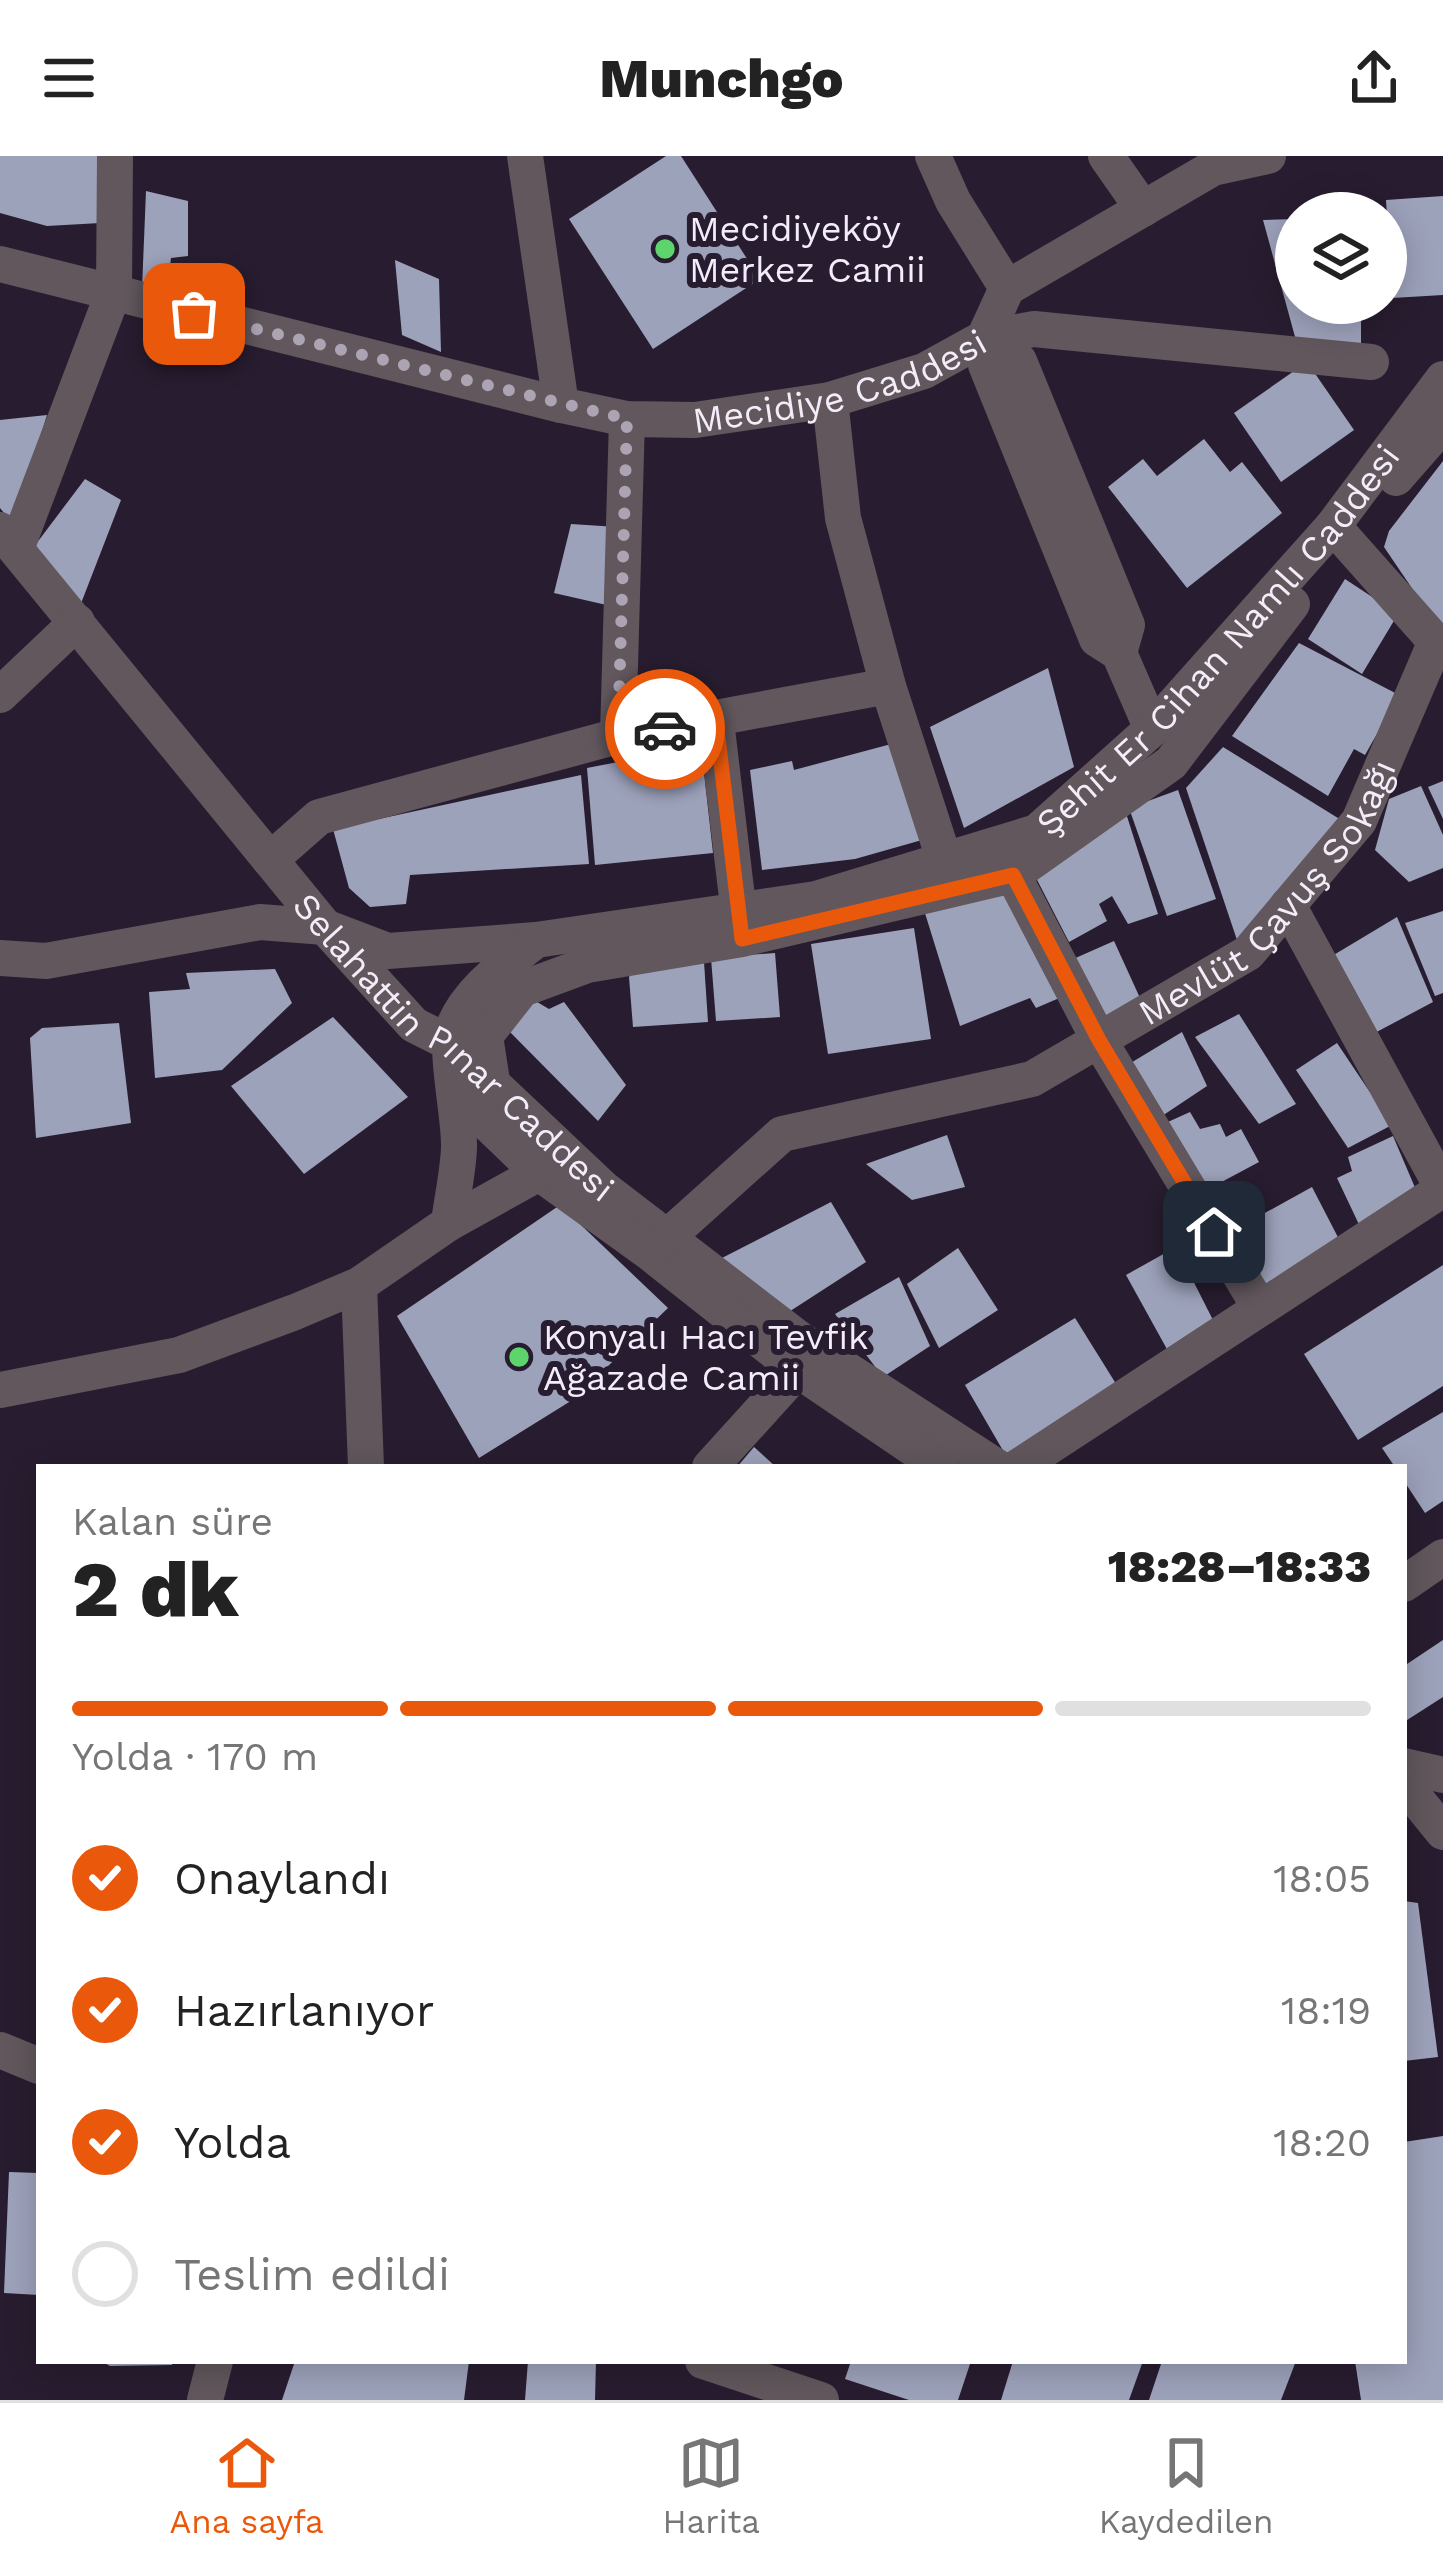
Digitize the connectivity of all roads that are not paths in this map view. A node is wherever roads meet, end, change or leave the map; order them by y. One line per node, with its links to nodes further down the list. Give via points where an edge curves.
1 (115, 156): 9 (street)
2 (525, 156): 14 (street)
3 (933, 156): 8 (street)
4 (1106, 156): 6 (street)
5 (1268, 156): 6 (street, Mecidiye Caddesi, via 1213,168)
6 (1143, 209): 8 (street, Mecidiye Caddesi)
7 (0, 264): 9 (street, Mecidiye Caddesi)
8 (1007, 289): 10 (street, Mecidiye Caddesi)
9 (114, 291): 14 (street, Mecidiye Caddesi); 18 (street)
10 (984, 338): 11 (street, via 1034,329); 13 (street, Mecidiye Caddesi, via 924,371); 24 (street, via 1019,361 1127,625 1119,653)
11 (1371, 362)
12 (1443, 379): 17 (street, Şehit Er Cihan Namlı Caddesi)
13 (830, 400): 15 (street, Mecidiye Caddesi, via 695,420); 21 (street, via 844,518)
14 (561, 405): 15 (street, Mecidiye Caddesi)
15 (627, 419): 25 (street)
16 (1443, 424): 17 (street, Şehit Er Cihan Namlı Caddesi)
17 (1338, 532): 20 (street); 24 (street, Şehit Er Cihan Namlı Caddesi); 27 (street, Şehit Er Cihan Namlı Caddesi, via 1171,763)
18 (8, 539): 19 (street, Selahattin Pınar Caddesi)
19 (77, 622): 22 (street); 26 (street, Selahattin Pınar Caddesi)
20 (1439, 645): 29 (street, Mevlüt Çavuş Sokağı, via 1359,821)
21 (888, 686): 23 (street); 28 (street)
22 (0, 695)
23 (716, 721): 25 (street); 30 (street)
24 (1152, 729): 27 (street, Şehit Er Cihan Namlı Caddesi)
25 (618, 736): 26 (street, via 320,817)
26 (270, 860): 31 (street, Selahattin Pınar Caddesi)
27 (1005, 860): 28 (street, Şehit Er Cihan Namlı Caddesi); 30 (street, Şehit Er Cihan Namlı Caddesi); 34 (street)
28 (945, 862): 30 (street, Şehit Er Cihan Namlı Caddesi)
29 (1288, 905): 34 (street, Mevlüt Çavuş Sokağı, via 1248,953); 38 (street)
30 (741, 926): 32 (street, Şehit Er Cihan Namlı Caddesi); 36 (street, Şehit Er Cihan Namlı Caddesi, via 587,964 522,989 485,1036)
31 (325, 927): 32 (street, Şehit Er Cihan Namlı Caddesi, via 388,952); 33 (street, via 260,922 46,961); 35 (street, Selahattin Pınar Caddesi, via 414,1025)
32 (536, 940): 35 (street, via 490,976)
33 (0, 958)
34 (1099, 1040): 40 (street, Mevlüt Çavuş Sokağı, via 1033,1079 782,1134); 43 (street)
35 (448, 1042): 36 (street)
36 (475, 1091): 37 (street, Selahattin Pınar Caddesi); 39 (street); 40 (street, Selahattin Pınar Caddesi)
37 (538, 1173): 39 (street); 40 (street, Selahattin Pınar Caddesi)
38 (1443, 1189): 43 (street)
39 (449, 1222): 41 (street)
40 (669, 1236): 42 (street, Selahattin Pınar Caddesi)
41 (359, 1286): 45 (street, via 179,1355); 46 (street)
42 (734, 1304): 44 (street, Selahattin Pınar Caddesi); 49 (street, Selahattin Pınar Caddesi)
43 (1260, 1308): 50 (street)
44 (797, 1370): 47 (street); 48 (street, Selahattin Pınar Caddesi)
45 (0, 1390)
46 (366, 1464)
47 (713, 1464)
48 (937, 1464)
49 (992, 1464)
50 (1023, 1464)
51 (1443, 1528): 52 (street)
52 (1407, 1553)
53 (1443, 1557): 54 (street)
54 (1407, 1582)
55 (1407, 1767): 56 (street)
56 (1443, 1775)
57 (1407, 1788): 58 (street)
58 (1431, 1822)
59 (0, 2050): 60 (street)
60 (36, 2065)
61 (214, 2364): 64 (street)
62 (708, 2364): 63 (street)
63 (745, 2388): 65 (street)
64 (205, 2400)
65 (820, 2400)

